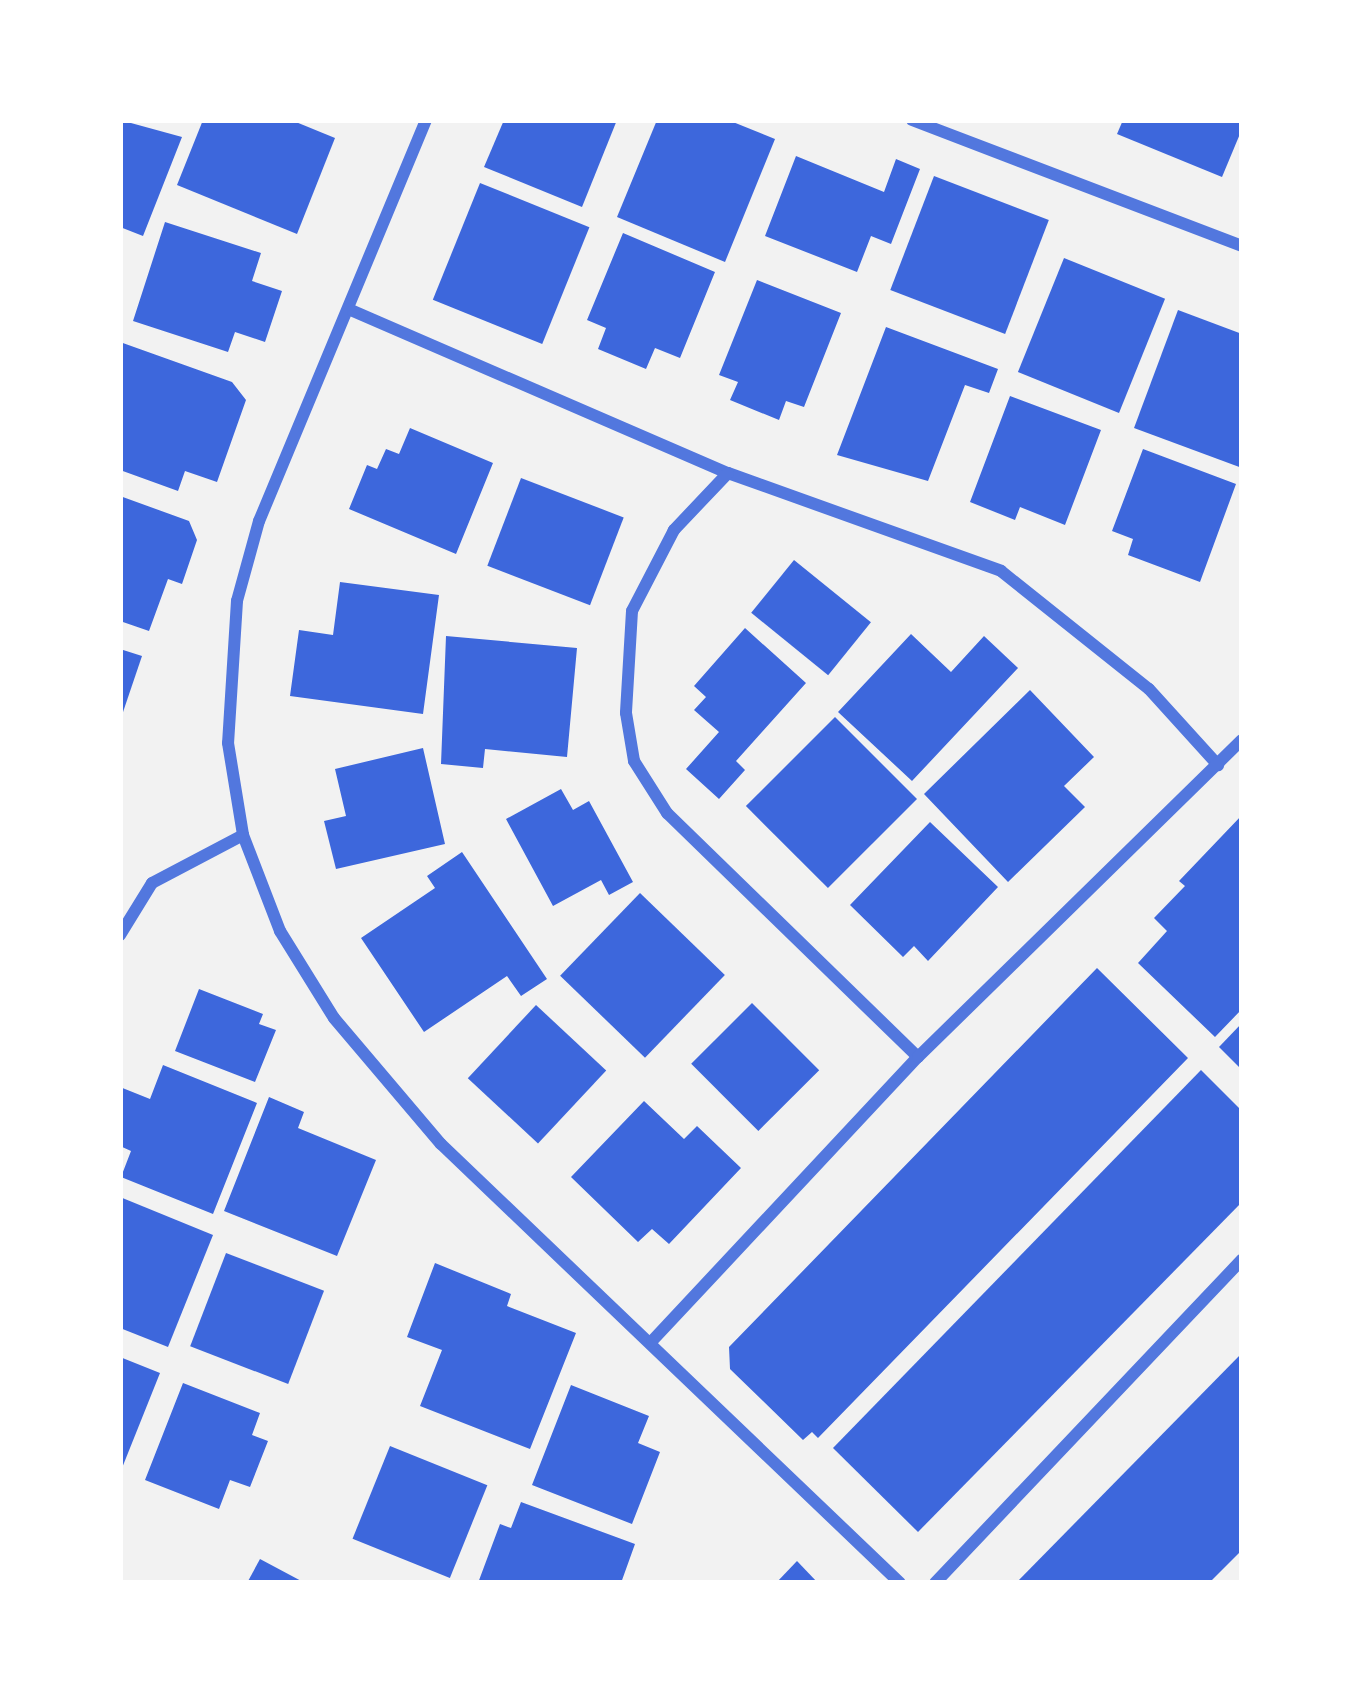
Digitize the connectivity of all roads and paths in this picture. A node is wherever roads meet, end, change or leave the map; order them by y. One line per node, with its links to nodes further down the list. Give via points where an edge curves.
1 (426, 120): 4 (street)
2 (912, 120): 3 (street)
3 (1242, 246)
4 (353, 311): 5 (street); 8 (street, via 259,521 237,601 228,743)
5 (728, 473): 7 (street, via 1001,571 1149,689); 10 (street, via 674,530 632,611 626,713 634,761 668,813)
6 (1242, 740): 7 (street)
7 (1218, 764): 10 (street)
8 (243, 835): 9 (street, via 152,883); 12 (street, via 280,931 334,1018 441,1144)
9 (120, 934)
10 (918, 1057): 12 (street)
11 (1242, 1259): 14 (street)
12 (652, 1341): 13 (street)
13 (900, 1583)
14 (935, 1583)

